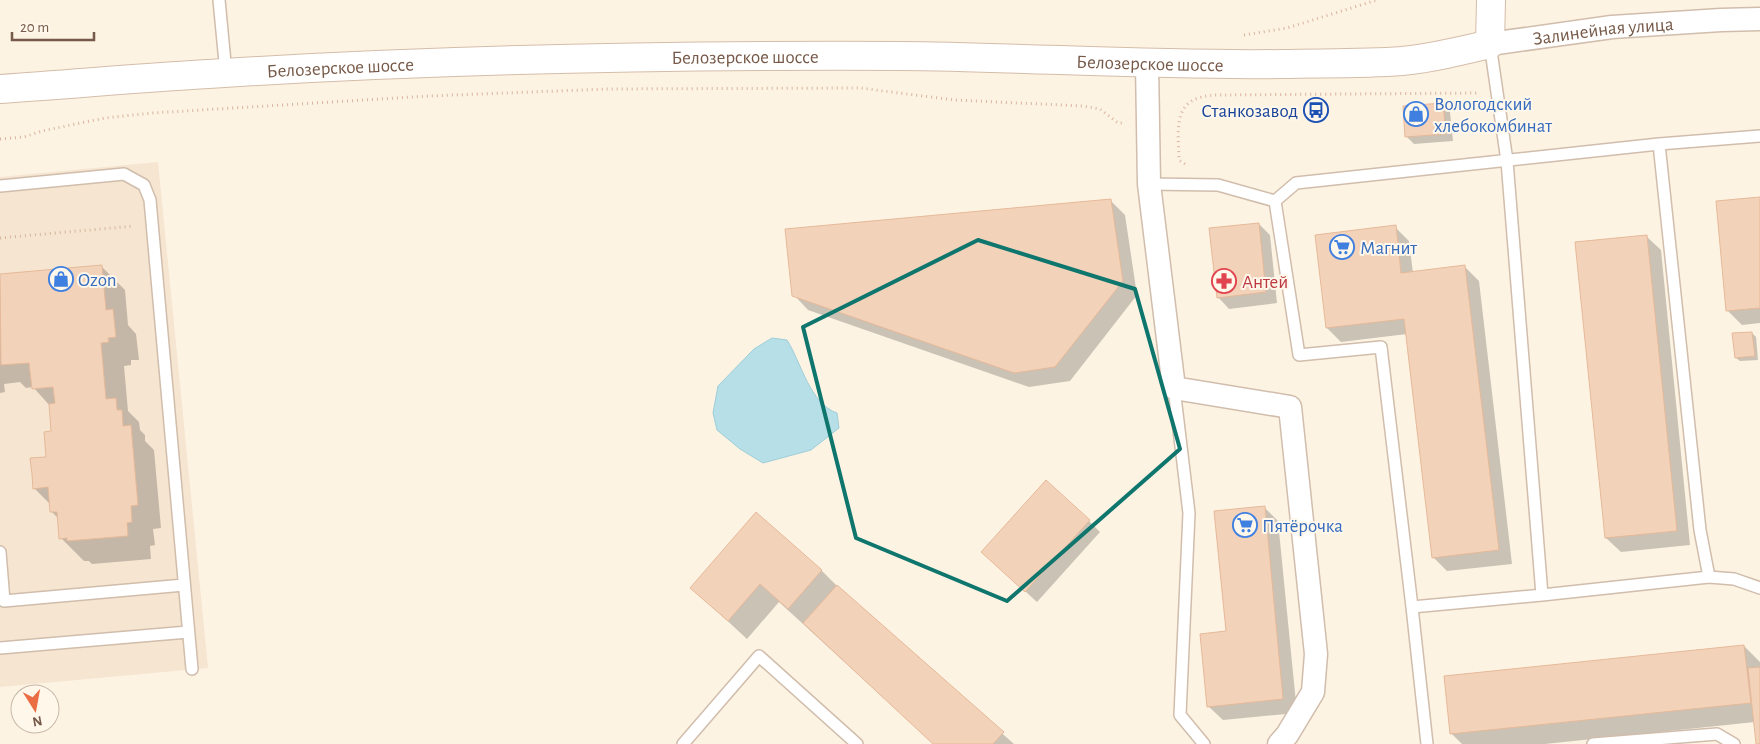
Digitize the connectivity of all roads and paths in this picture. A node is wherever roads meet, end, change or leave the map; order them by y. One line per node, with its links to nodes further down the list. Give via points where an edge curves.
1 (219, 0): 8 (lane)
2 (1377, 0): 5 (path, via 1287,28)
3 (1491, 0): 6 (main road)
4 (1760, 20): 6 (street, Залинейная улица, via 1612,27)
5 (1241, 35)
6 (1490, 44): 7 (main road, Белозерское шоссе, via 1402,61); 10 (lane)
7 (1147, 64): 8 (main road, Белозерское шоссе, via 961,57 764,56 521,60); 17 (street)
8 (226, 73): 9 (main road, Белозерское шоссе)
9 (0, 89)
10 (1496, 93): 15 (lane); 16 (path, via 1201,96 1189,103 1178,122 1179,160)
11 (1126, 123): 13 (path, via 1118,123 1100,109 1083,106 954,100 860,88 608,89 152,113 104,118 24,137)
12 (1760, 136): 14 (lane)
13 (0, 139)
14 (1659, 144): 15 (lane); 24 (lane, via 1700,530)
15 (1507, 161): 19 (lane, via 1296,183); 27 (lane)
16 (1192, 169)
17 (1150, 184): 19 (lane, via 1218,185); 22 (street)
18 (0, 186): 20 (lane, via 124,174 144,185 150,200)
19 (1275, 201): 29 (lane, via 1299,355 1381,347)
20 (152, 224): 21 (path); 25 (lane)
21 (0, 238)
22 (1174, 388): 35 (lane, via 1190,514 1180,715); 36 (street, via 1290,407 1316,654 1313,692)
23 (0, 552): 28 (lane)
24 (1708, 577): 26 (lane, via 1734,579); 27 (lane)
25 (184, 585): 28 (lane); 30 (lane)
26 (1760, 588)
27 (1542, 595): 29 (lane)
28 (2, 601)
29 (1412, 607): 37 (lane)
30 (188, 632): 31 (lane); 32 (lane)
31 (0, 648)
32 (192, 669)
33 (683, 744): 34 (lane, via 759,656)
34 (857, 744)
35 (1204, 744)
36 (1279, 744)
37 (1427, 744)
38 (1593, 744): 39 (lane, via 1717,734)
39 (1734, 744)

